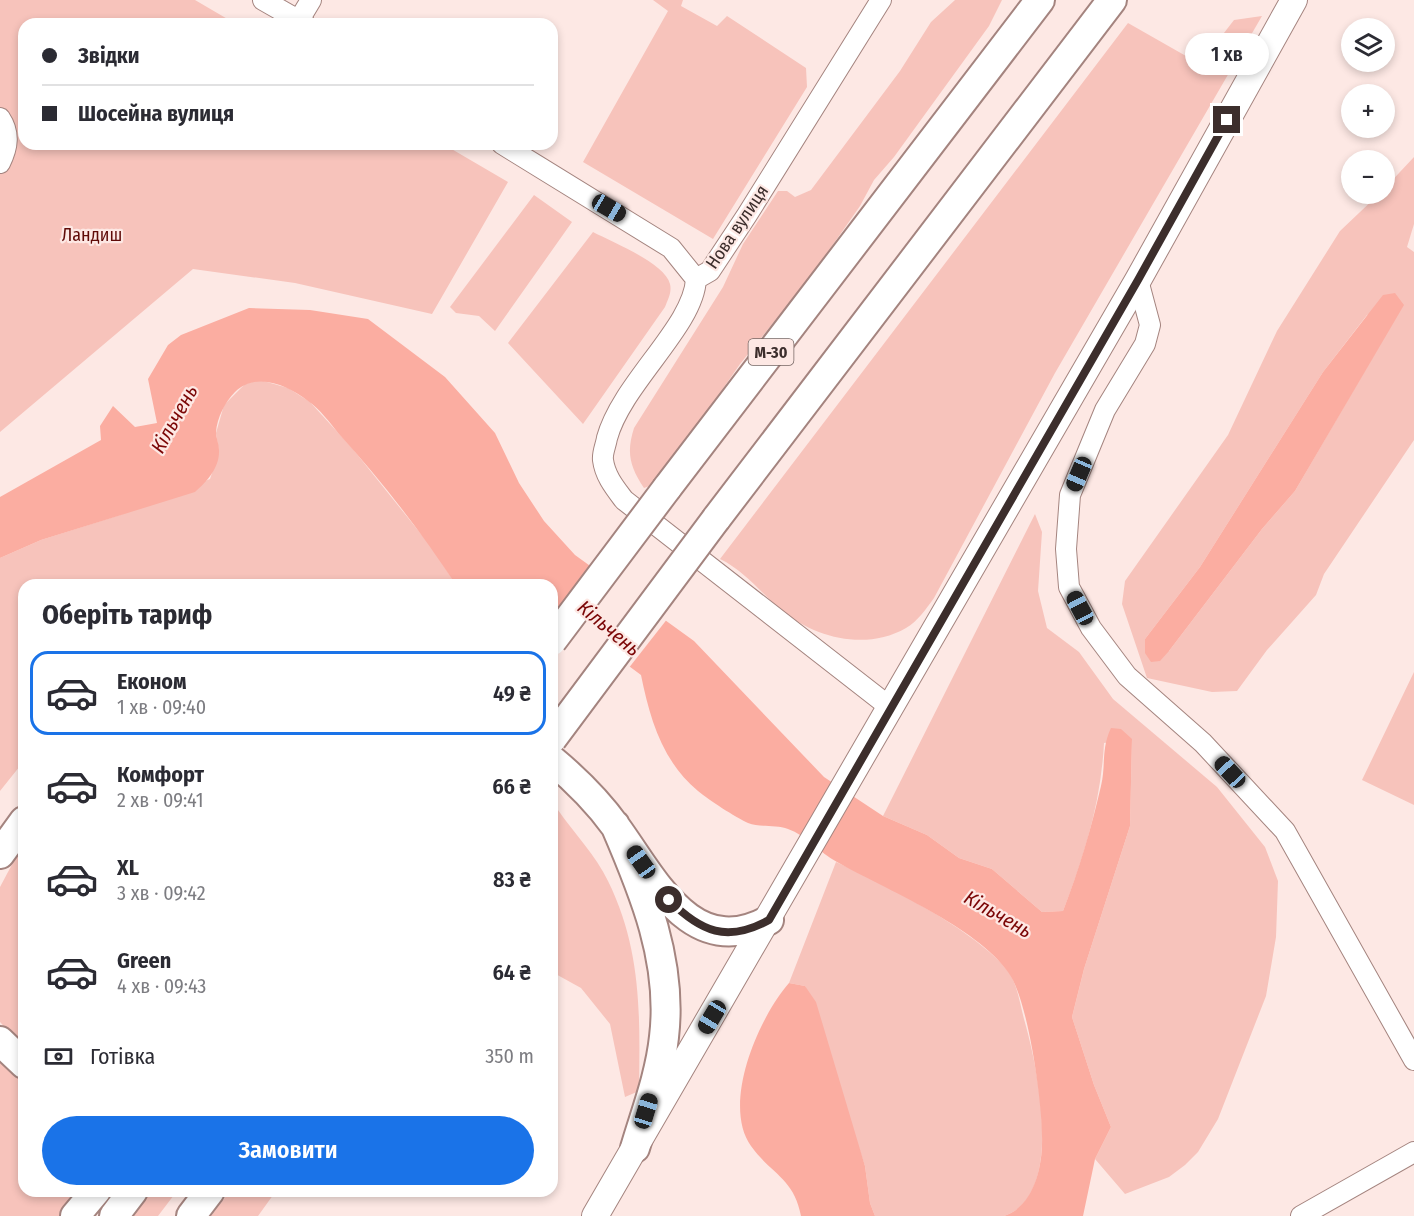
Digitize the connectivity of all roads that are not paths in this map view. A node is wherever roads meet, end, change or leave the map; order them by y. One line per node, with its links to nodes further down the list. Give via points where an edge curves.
1 (263, 0): 7 (street)
2 (311, 0): 8 (street)
3 (881, 0): 12 (street, Нова вулиця, via 741,225 710,271)
4 (1040, 0): 14 (highway, М-30, bridge)
5 (1112, 0): 16 (highway, bridge)
6 (1294, 0): 13 (main road)
7 (295, 18)
8 (304, 18)
9 (0, 118): 11 (street, via 7,130 6,151)
10 (512, 150): 12 (street, Нова вулиця, via 671,248)
11 (0, 163)
12 (696, 279): 15 (street, via 695,295 686,311 641,372 611,422 602,458 607,476 624,500)
13 (1138, 280): 15 (main road); 24 (street, via 1150,325 1145,344 1105,410 1070,495 1066,549 1069,587 1091,628 1127,676 1203,743 1285,831)
14 (558, 632)
15 (891, 708): 21 (main road)
16 (558, 731)
17 (558, 766): 18 (highway)
18 (615, 825): 21 (highway, via 685,917 718,932 736,933); 25 (highway, via 660,948 666,1001 659,1063)
19 (18, 829): 20 (highway)
20 (0, 854)
21 (769, 920): 25 (main road)
22 (0, 1041): 23 (highway)
23 (18, 1058)
24 (1414, 1060)
25 (634, 1148): 33 (main road)
26 (1414, 1152): 34 (street)
27 (91, 1197): 30 (highway)
28 (128, 1197): 31 (highway)
29 (205, 1197): 32 (highway)
30 (75, 1216)
31 (114, 1216)
32 (191, 1216)
33 (595, 1216)
34 (1301, 1216)

